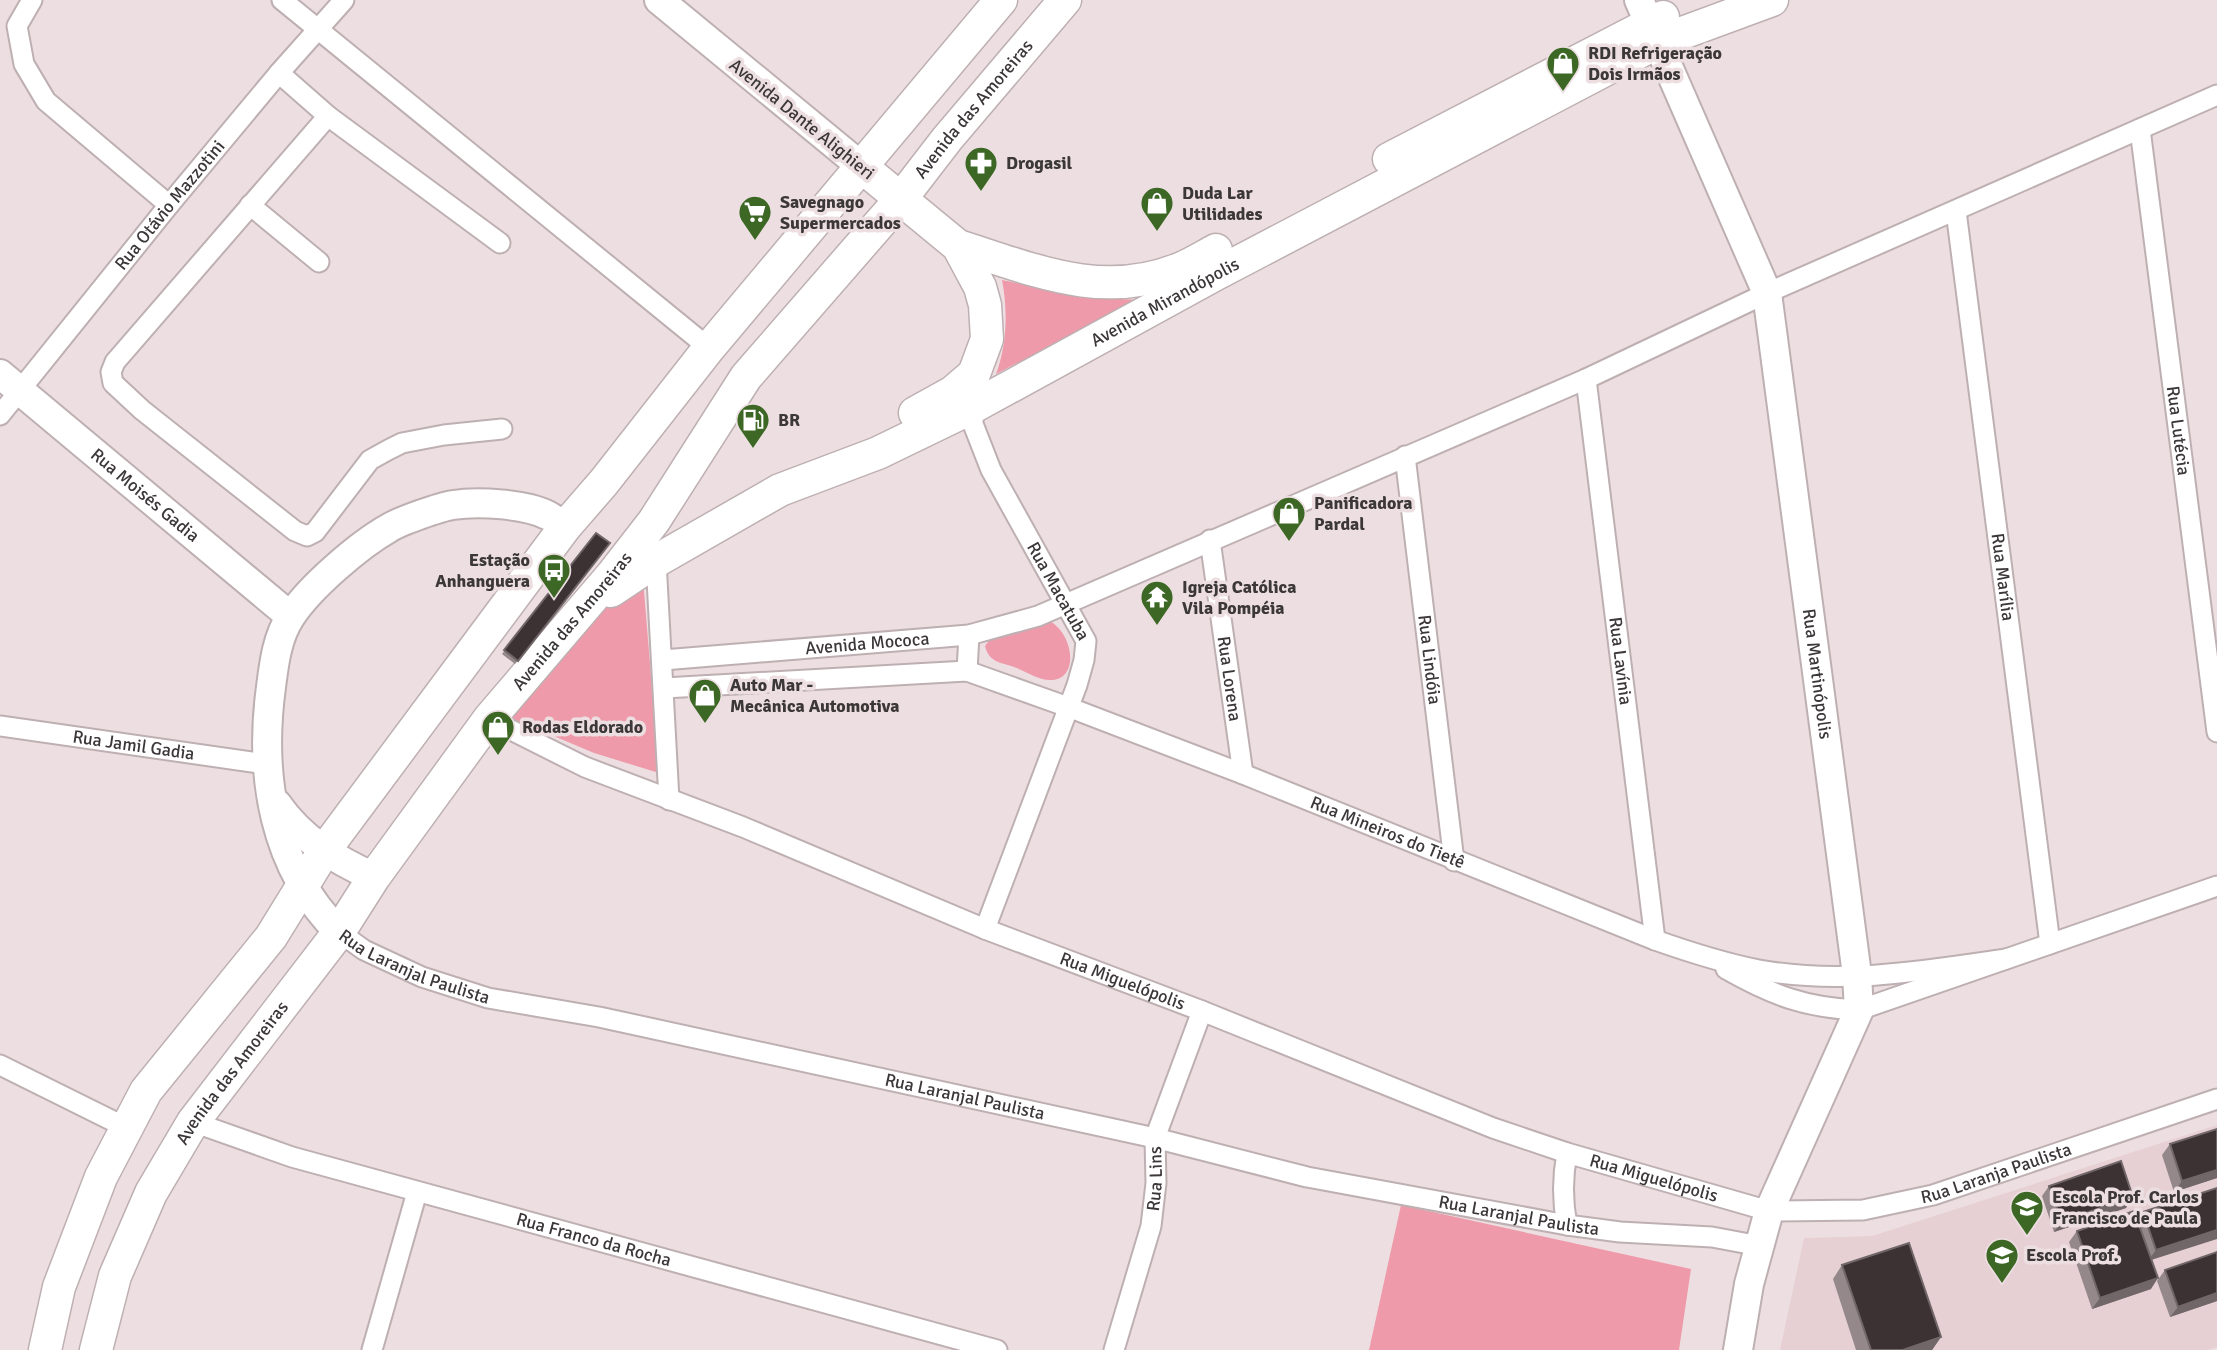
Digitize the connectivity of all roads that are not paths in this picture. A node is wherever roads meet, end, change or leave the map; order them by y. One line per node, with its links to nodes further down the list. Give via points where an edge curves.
1 (32, 0): 17 (street, via 17,26 24,64 46,101)
2 (282, 0): 10 (street)
3 (344, 0): 10 (street, Rua Otávio Mazzotini)
4 (659, 0): 15 (street, Avenida Dante Alighieri)
5 (1001, 0): 15 (main road)
6 (1065, 0): 16 (main road, Avenida das Amoreiras)
7 (1710, 0): 9 (main road, Avenida Mirandópolis)
8 (1772, 0): 9 (main road, Avenida Mirandópolis)
9 (1649, 22): 21 (main road, Avenida Mirandópolis, via 1177,270 1120,284 1091,283 1049,275); 23 (street, Rua Martinópolis); 28 (main road, Avenida Mirandópolis, via 1216,274)
10 (319, 30): 11 (street, Rua Otávio Mazzotini); 24 (street)
11 (279, 73): 13 (street); 17 (street, Rua Otávio Mazzotini)
12 (2217, 94): 14 (street, Avenida Mococa)
13 (328, 116): 18 (street); 20 (street)
14 (2140, 128): 19 (street, Avenida Mococa); 46 (street, Rua Lutécia)
15 (862, 167): 16 (main road, Avenida Dante Alighieri); 24 (main road)
16 (900, 200): 21 (main road, Avenida Dante Alighieri); 38 (main road, Avenida das Amoreiras, via 746,377 654,521)
17 (169, 205): 27 (street, Rua Otávio Mazzotini)
18 (250, 205): 22 (street); 30 (street, via 115,362 113,383 142,410 307,536 315,532 370,460 388,450 444,435)
19 (1956, 211): 23 (street, Avenida Mococa); 59 (street, Rua Marília)
20 (500, 243)
21 (958, 246): 25 (main road, Avenida Dante Alighieri, via 985,305 987,339)
22 (319, 262)
23 (1767, 293): 26 (street, Avenida Mococa); 62 (street, Rua Martinópolis)
24 (709, 348): 33 (main road)
25 (974, 374): 28 (street, Rua Macatuba); 32 (main road, via 953,392)
26 (1586, 379): 31 (street, Avenida Mococa); 58 (street, Rua Lavínia)
27 (10, 382): 29 (street, Rua Otávio Mazzotini); 37 (street, Rua Moisés Gadia)
28 (973, 407): 32 (main road, Avenida Mirandópolis, via 878,453); 36 (street, Rua Macatuba, via 972,424 991,470)
29 (0, 415)
30 (502, 429)
31 (1405, 456): 34 (street, Avenida Mococa); 52 (street, Rua Lindóia)
32 (780, 490): 35 (main road, Avenida Mirandópolis)
33 (565, 527): 37 (street, Rua Laranjal Paulista, via 547,515 520,507 453,505 390,527 322,581); 51 (main road)
34 (1210, 540): 36 (street, Avenida Mococa); 48 (street, Rua Lorena)
35 (656, 561): 38 (main road, Avenida Mirandópolis); 40 (street)
36 (1066, 604): 39 (street, Avenida Mococa); 43 (street, Rua Macatuba, via 1086,641)
37 (290, 617): 47 (street, Rua Laranjal Paulista, via 276,650)
38 (570, 625): 44 (main road, Avenida das Amoreiras)
39 (969, 635): 40 (street, Avenida Mococa); 41 (street)
40 (663, 660): 42 (street)
41 (967, 671): 42 (street, Avenida Mococa); 43 (street, Avenida Mococa)
42 (664, 688): 50 (street)
43 (1068, 707): 48 (street, Rua Mineiros do Tietê); 56 (street, Rua Macatuba)
44 (489, 719): 50 (street, Rua Miguelópolis, via 585,767); 53 (main road, Avenida das Amoreiras)
45 (0, 726): 47 (street, Rua Jamil Gadia)
46 (2217, 732)
47 (266, 764): 49 (street, Rua Laranjal Paulista)
48 (1243, 774): 52 (street, Rua Mineiros do Tietê)
49 (269, 793): 51 (street, via 296,827); 54 (street, Rua Laranjal Paulista, via 283,843)
50 (669, 800): 56 (street, Rua Miguelópolis)
51 (324, 851): 53 (street); 54 (main road)
52 (1454, 861): 58 (street, Rua Mineiros do Tietê)
53 (374, 877): 57 (main road, Avenida das Amoreiras)
54 (302, 885): 57 (street, Rua Laranjal Paulista); 68 (main road, via 271,937 146,1091)
55 (2217, 886): 59 (street, Rua Mineiros do Tietê)
56 (985, 929): 64 (street, Rua Miguelópolis)
57 (339, 932): 67 (main road, Avenida das Amoreiras); 69 (street, Rua Laranjal Paulista, via 364,950 422,977 488,998 599,1017)
58 (1655, 940): 60 (street, Rua Mineiros do Tietê)
59 (2050, 944): 61 (street, Rua Mineiros do Tietê)
60 (1708, 958): 62 (street, Rua Mineiros do Tietê, via 1803,975); 63 (street, Rua Mineiros do Tietê, via 1791,999 1827,1009)
61 (2006, 959): 62 (street, Rua Mineiros do Tietê); 63 (street, Rua Mineiros do Tietê)
62 (1857, 975): 63 (street, Rua Martinópolis)
63 (1859, 1010): 72 (street, Rua Martinópolis)
64 (1202, 1012): 69 (street, Rua Lins); 70 (street, Rua Miguelópolis)
65 (0, 1065): 68 (street)
66 (2217, 1100): 72 (street, Rua Laranja Paulista, via 1933,1195 1863,1210)
67 (192, 1122): 71 (street, Rua Franco da Rocha, via 292,1157); 76 (main road, Avenida das Amoreiras, via 151,1193 115,1276)
68 (127, 1128): 75 (main road, via 101,1177 59,1286)
69 (1155, 1138): 73 (street, Rua Laranjal Paulista, via 1307,1177); 79 (street, Rua Lins, via 1156,1183 1150,1226)
70 (1567, 1153): 72 (street, Rua Miguelópolis); 73 (street, via 1562,1199)
71 (417, 1192): 77 (street); 78 (street, Rua Franco da Rocha)
72 (1769, 1211): 74 (street, Rua Martinópolis)
73 (1567, 1225): 74 (street, Rua Laranjal Paulista, via 1712,1237)
74 (1760, 1246): 80 (street, Rua Martinópolis)
75 (46, 1350)
76 (96, 1350)
77 (372, 1350)
78 (997, 1350)
79 (1114, 1350)
80 (1738, 1350)

